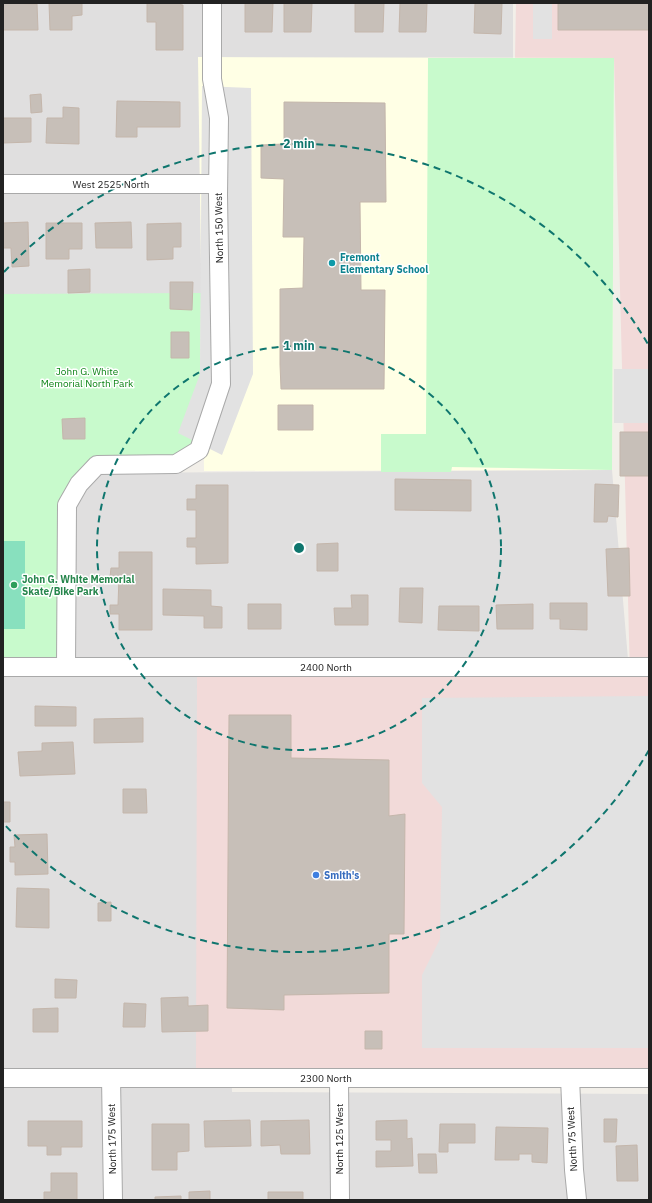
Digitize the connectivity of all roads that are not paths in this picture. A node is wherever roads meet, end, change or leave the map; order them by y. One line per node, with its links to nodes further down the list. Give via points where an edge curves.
1 (212, 3): 3 (street, North 150 West, via 212,79 218,118)
2 (3, 184): 3 (street, West 2525 North)
3 (218, 184): 5 (street, North 150 West, via 221,384 200,450 176,464 97,465 79,484 67,505)
4 (3, 667): 5 (street, 2400 North)
5 (66, 667): 6 (street, 2400 North)
6 (649, 667)
7 (3, 1078): 8 (street, 2300 North)
8 (111, 1078): 9 (street, 2300 North); 12 (street, North 175 West)
9 (339, 1078): 10 (street, 2300 North); 13 (street, North 125 West)
10 (570, 1078): 11 (street, 2300 North); 14 (street, North 75 West)
11 (649, 1078)
12 (112, 1200)
13 (340, 1200)
14 (577, 1200)

